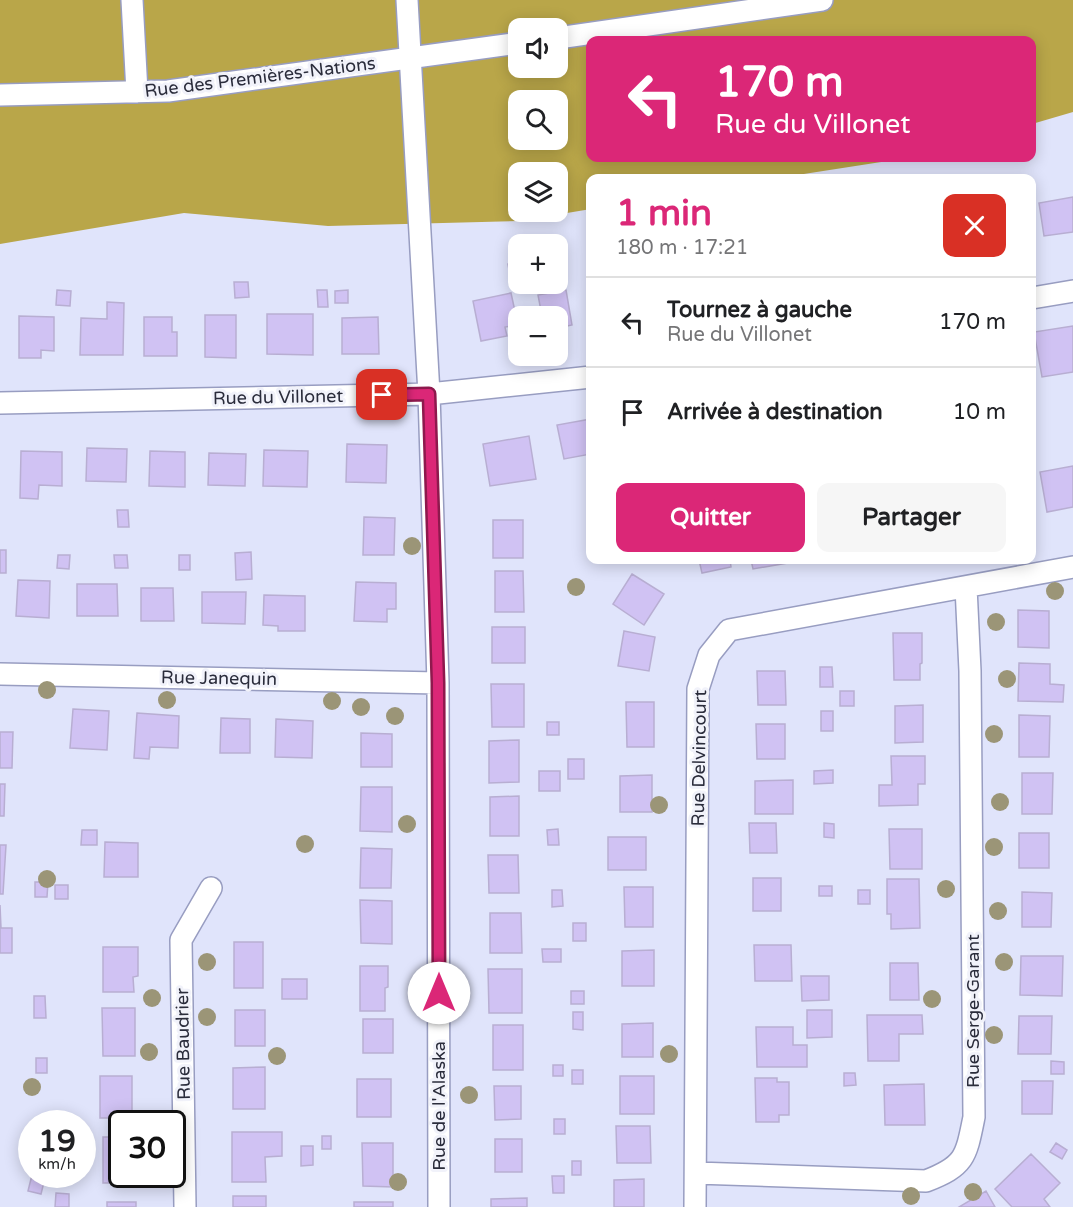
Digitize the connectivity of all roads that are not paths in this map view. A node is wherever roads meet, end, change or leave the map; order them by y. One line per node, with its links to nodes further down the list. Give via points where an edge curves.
1 (132, 0): 7 (street)
2 (407, 0): 6 (street, Rue de l'Alaska)
3 (822, 0): 4 (street)
4 (568, 37)
5 (508, 45): 6 (street, Rue des Premières-Nations)
6 (410, 59): 7 (street, Rue des Premières-Nations); 12 (street, Rue de l'Alaska)
7 (136, 92): 8 (street, Rue des Premières-Nations)
8 (0, 95)
9 (1073, 291): 10 (street)
10 (1036, 297)
11 (586, 378): 12 (street, Rue du Villonet)
12 (429, 394): 13 (street, Rue du Villonet); 17 (street, Rue de l'Alaska)
13 (0, 403)
14 (1073, 567): 15 (street, Rue Delvincourt)
15 (966, 587): 19 (street, Rue Delvincourt, via 729,630 709,655 699,689); 19 (street, Rue Serge-Garant, via 974,1117 963,1157 948,1172 926,1181)
16 (0, 674): 17 (street, Rue Janequin)
17 (438, 683): 21 (street, Rue de l'Alaska)
18 (211, 888): 20 (street, Rue Baudrier, via 181,940)
19 (696, 1173): 22 (street, Rue Delvincourt)
20 (185, 1207)
21 (439, 1207)
22 (695, 1207)

